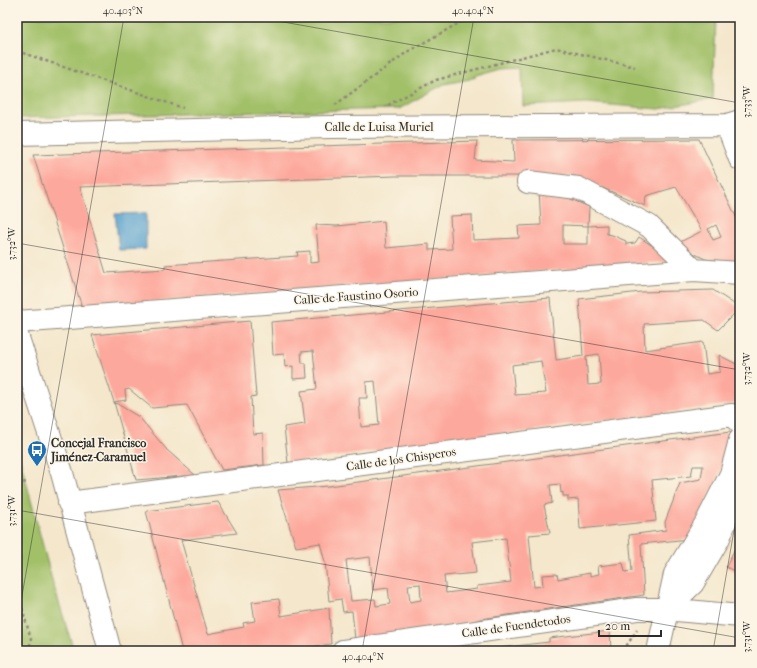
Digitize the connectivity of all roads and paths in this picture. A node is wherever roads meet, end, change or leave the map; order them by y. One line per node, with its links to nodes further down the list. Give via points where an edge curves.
1 (470, 17): 4 (path, via 407,52)
2 (17, 51): 6 (path)
3 (635, 67): 5 (path, via 556,48 436,80)
4 (334, 106)
5 (385, 106)
6 (186, 108)
7 (733, 123): 8 (street, Calle de Luisa Muriel, via 331,126); 9 (street)
8 (17, 134)
9 (740, 159)
10 (528, 182): 11 (street, via 578,188 584,191 649,226)
11 (694, 270): 12 (street, Calle de Faustino Osorio); 13 (street, Calle de Faustino Osorio)
12 (740, 273)
13 (17, 322)
14 (17, 335): 20 (street)
15 (736, 420): 20 (street, Calle de los Chisperos)
16 (740, 440): 22 (street, via 730,474 706,523 675,574)
17 (27, 482): 18 (path)
18 (17, 484)
19 (740, 486): 22 (street, via 718,540 694,583)
20 (69, 503): 25 (street)
21 (17, 591): 24 (path, via 31,639)
22 (666, 609): 23 (street, Calle de Fuendetodos); 26 (street, Calle de Fuendetodos, via 637,609); 27 (street)
23 (740, 616)
24 (29, 651)
25 (110, 651)
26 (343, 651)
27 (658, 651)

